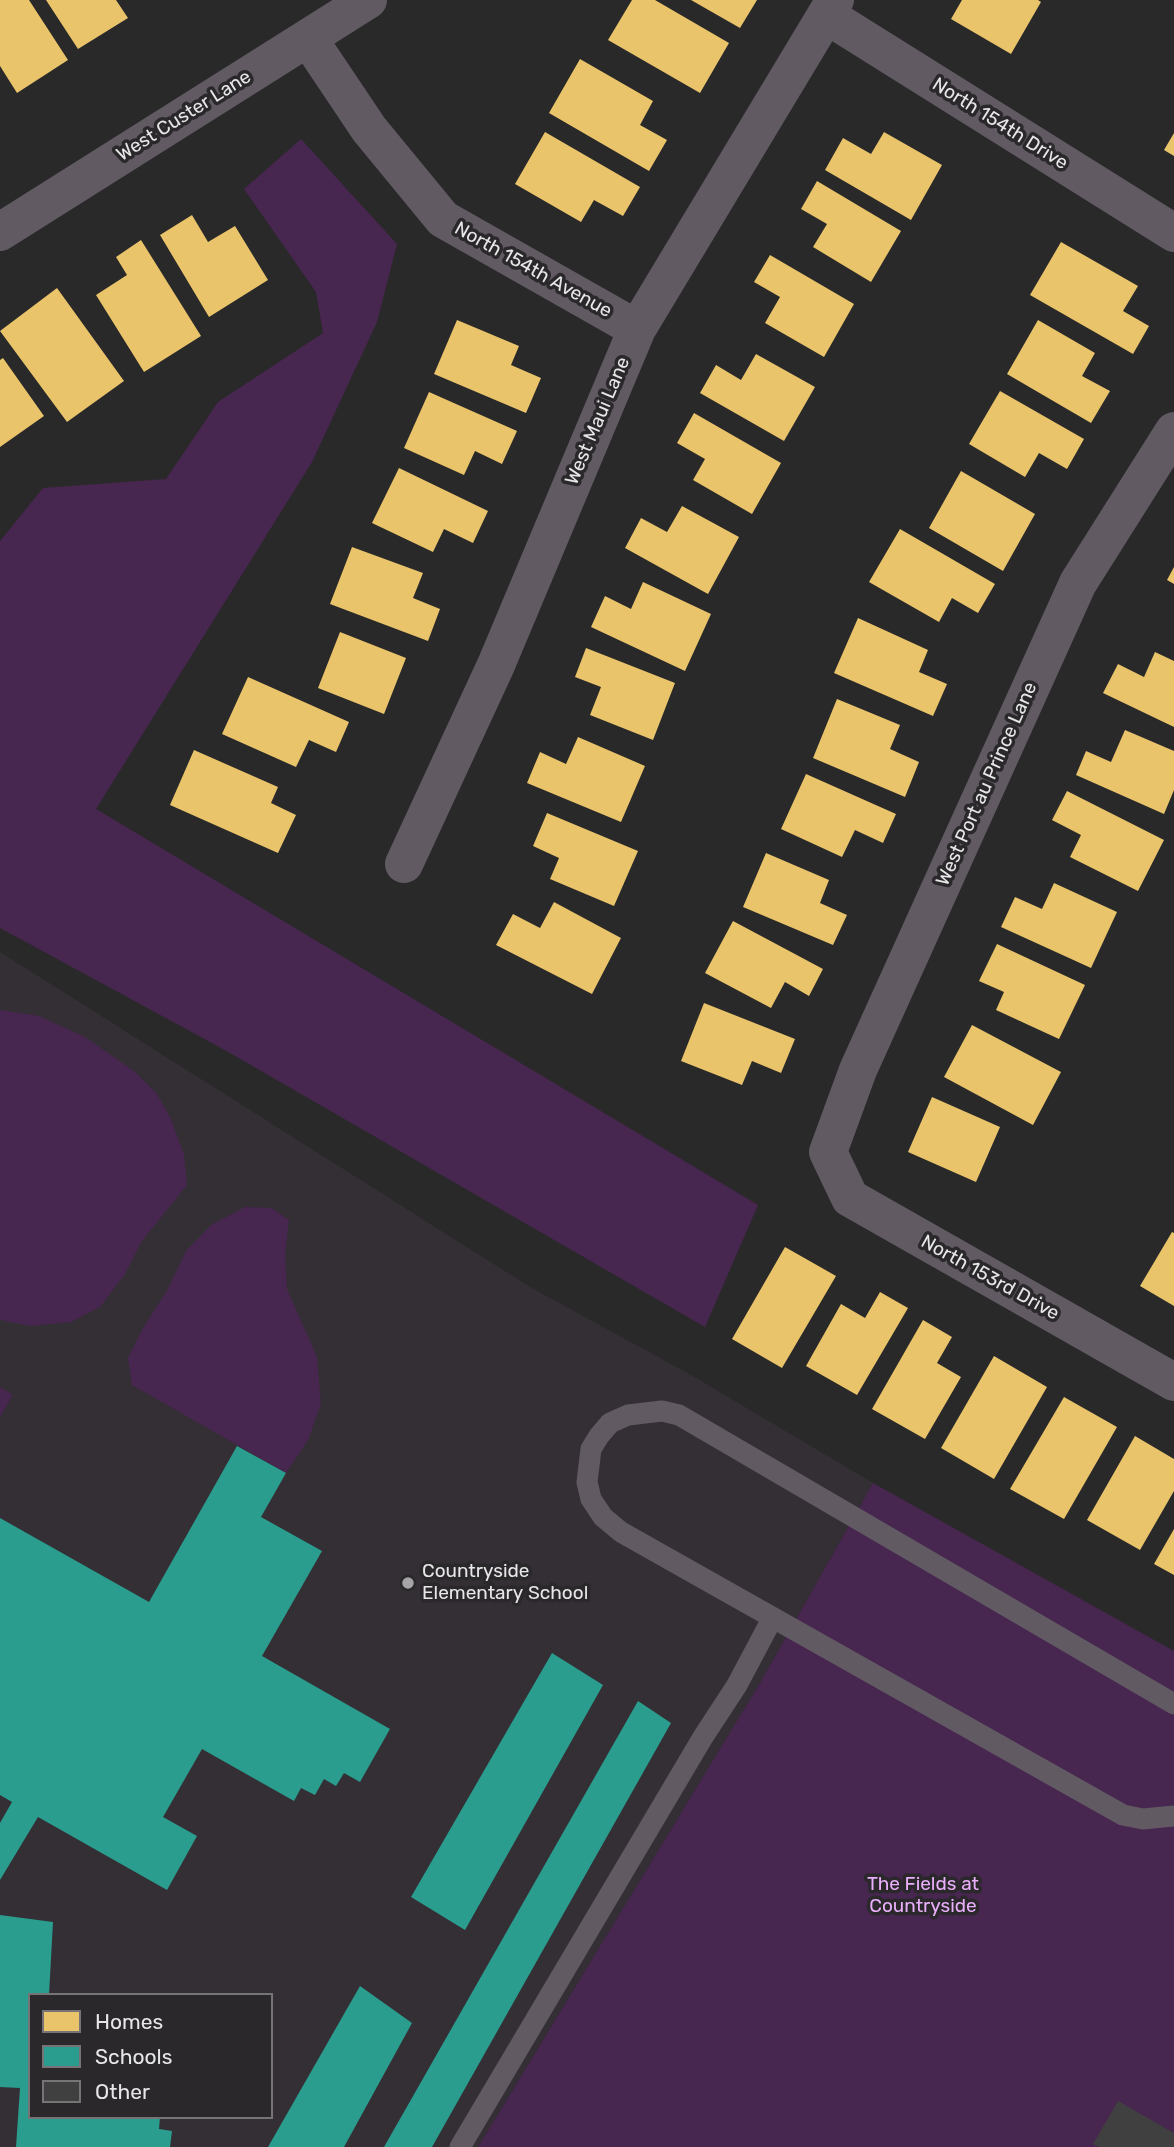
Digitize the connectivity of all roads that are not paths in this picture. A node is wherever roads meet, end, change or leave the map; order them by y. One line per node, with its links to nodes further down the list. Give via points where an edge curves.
1 (368, 0): 3 (street, West Custer Lane)
2 (831, 8): 5 (street, North 154th Drive); 6 (street, West Maui Lane)
3 (308, 38): 4 (street, West Custer Lane); 6 (street, North 154th Avenue, via 369,129 443,219)
4 (0, 232)
5 (1174, 233)
6 (637, 329): 8 (street, West Maui Lane, via 496,665)
7 (1174, 431): 9 (street, West Port au Prince Lane, via 1078,583 858,1070)
8 (404, 864)
9 (828, 1152): 10 (street, North 153rd Drive, via 850,1198)
10 (1174, 1382)
11 (772, 1619): 12 (lane, via 621,1532 603,1517 591,1499 588,1465 591,1450 610,1423 645,1412 679,1415); 13 (lane, via 1123,1815 1143,1819); 14 (lane)
12 (1174, 1704)
13 (1174, 1816)
14 (460, 2147)

